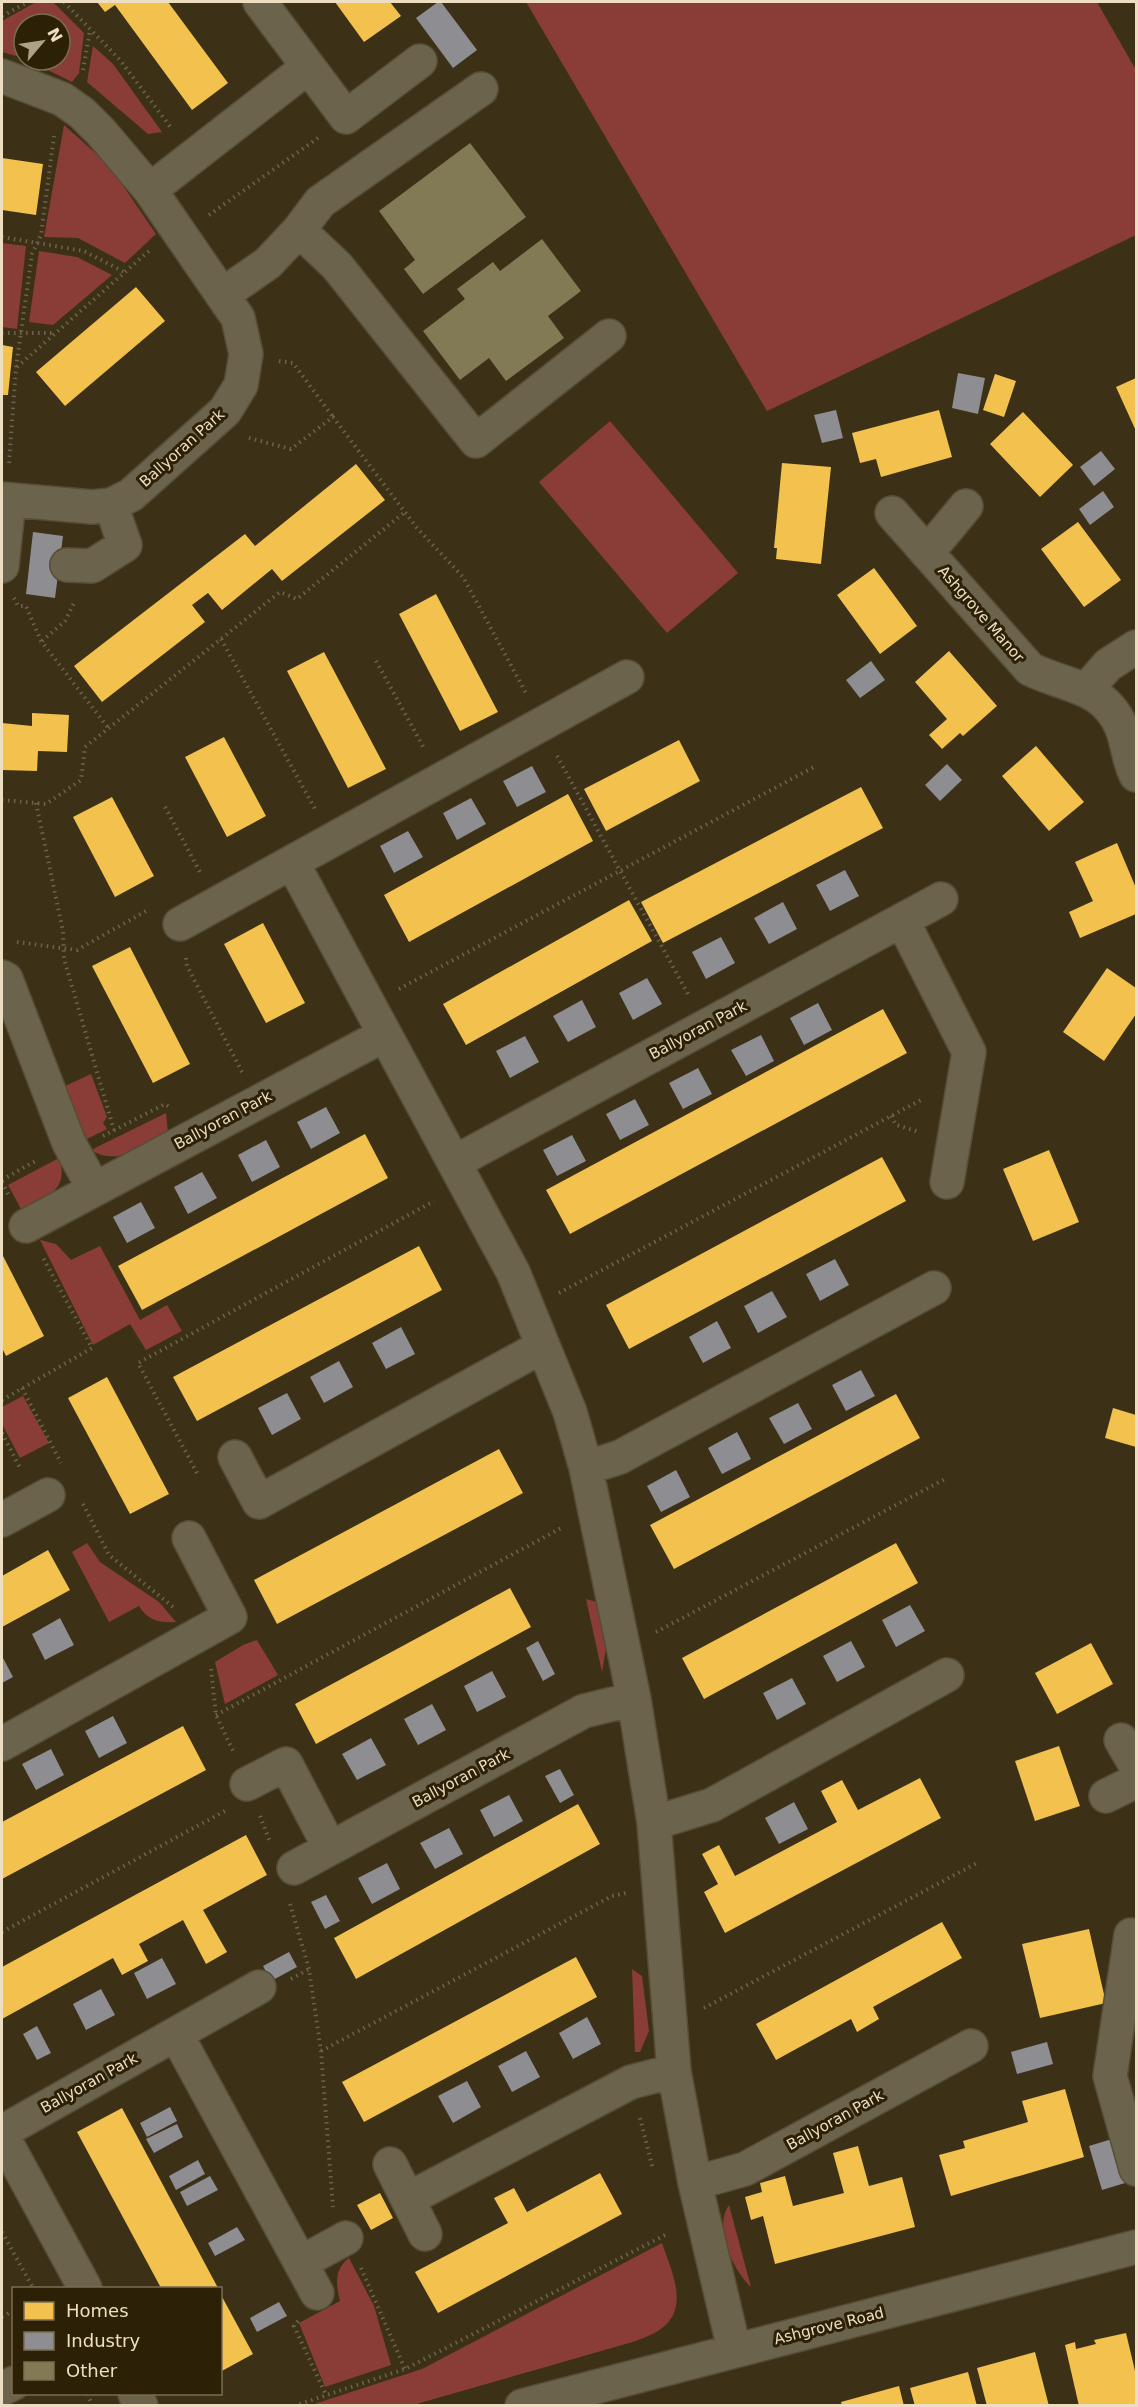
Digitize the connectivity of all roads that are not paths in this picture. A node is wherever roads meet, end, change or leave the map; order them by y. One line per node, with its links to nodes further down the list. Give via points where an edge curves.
1 (260, 2): 3 (street)
2 (420, 62): 3 (street, via 346,117)
3 (308, 67): 6 (street)
4 (2, 76): 6 (street, Ballyoran Park, via 62,99 82,113)
5 (481, 89): 7 (street, via 320,202)
6 (150, 190): 8 (street, Ballyoran Park)
7 (298, 230): 8 (street, via 268,263); 9 (street, via 337,266 476,441)
8 (222, 294): 11 (street, Ballyoran Park, via 238,318 246,354 241,385 225,411 207,429 131,495)
9 (609, 336)
10 (5, 499): 11 (street, Ballyoran Park, via 92,507); 16 (street)
11 (111, 505): 15 (street, via 125,545)
12 (966, 506): 14 (street)
13 (892, 513): 14 (street, Ashgrove Manor)
14 (927, 553): 19 (street, Ashgrove Manor, via 1030,669 1052,680)
15 (79, 565)
16 (6, 578)
17 (1137, 647): 19 (street, via 1108,665)
18 (627, 678): 21 (street)
19 (1087, 689): 20 (street, Ashgrove Manor, via 1110,705)
20 (1137, 775)
21 (292, 862): 24 (street); 26 (street)
22 (941, 899): 23 (street, Ballyoran Park)
23 (902, 920): 27 (street, Ballyoran Park, via 705,1026); 28 (street, via 969,1052)
24 (180, 924)
25 (2, 977): 29 (street, via 69,1143)
26 (384, 1035): 27 (street); 29 (street, Ballyoran Park)
27 (461, 1173): 32 (street, via 513,1272)
28 (947, 1182)
29 (94, 1189): 30 (street, Ballyoran Park)
30 (26, 1226)
31 (934, 1288): 34 (street, via 620,1457)
32 (543, 1346): 33 (street, via 259,1502); 34 (street, via 570,1412)
33 (234, 1458)
34 (586, 1468): 39 (street)
35 (64, 1487): 36 (street)
36 (2, 1520)
37 (189, 1538): 40 (street, via 230,1617)
38 (947, 1675): 44 (street, via 712,1805)
39 (634, 1699): 44 (street); 45 (street, Ballyoran Park, via 584,1712)
40 (2, 1744)
41 (1137, 1780): 43 (street)
42 (249, 1790): 45 (street, via 286,1764)
43 (1106, 1796)
44 (654, 1823): 51 (street)
45 (330, 1848): 46 (street, Ballyoran Park)
46 (283, 1858)
47 (1131, 1935): 54 (street, via 1110,2076)
48 (259, 1987): 49 (street, Ballyoran Park)
49 (176, 2034): 52 (street, Ballyoran Park); 60 (street)
50 (971, 2046): 55 (street, Ballyoran Park, via 745,2169)
51 (674, 2071): 55 (street); 56 (street, via 631,2082)
52 (2, 2133): 61 (street, Ballyoran Park)
53 (390, 2164): 56 (street)
54 (1137, 2169)
55 (695, 2183): 63 (street)
56 (408, 2199): 57 (street)
57 (425, 2234)
58 (346, 2238): 60 (street)
59 (1137, 2247): 63 (street, Ashgrove Road)
60 (302, 2262): 62 (street)
61 (84, 2287)
62 (317, 2293)
63 (735, 2349): 64 (street, Ashgrove Road)
64 (522, 2406)

